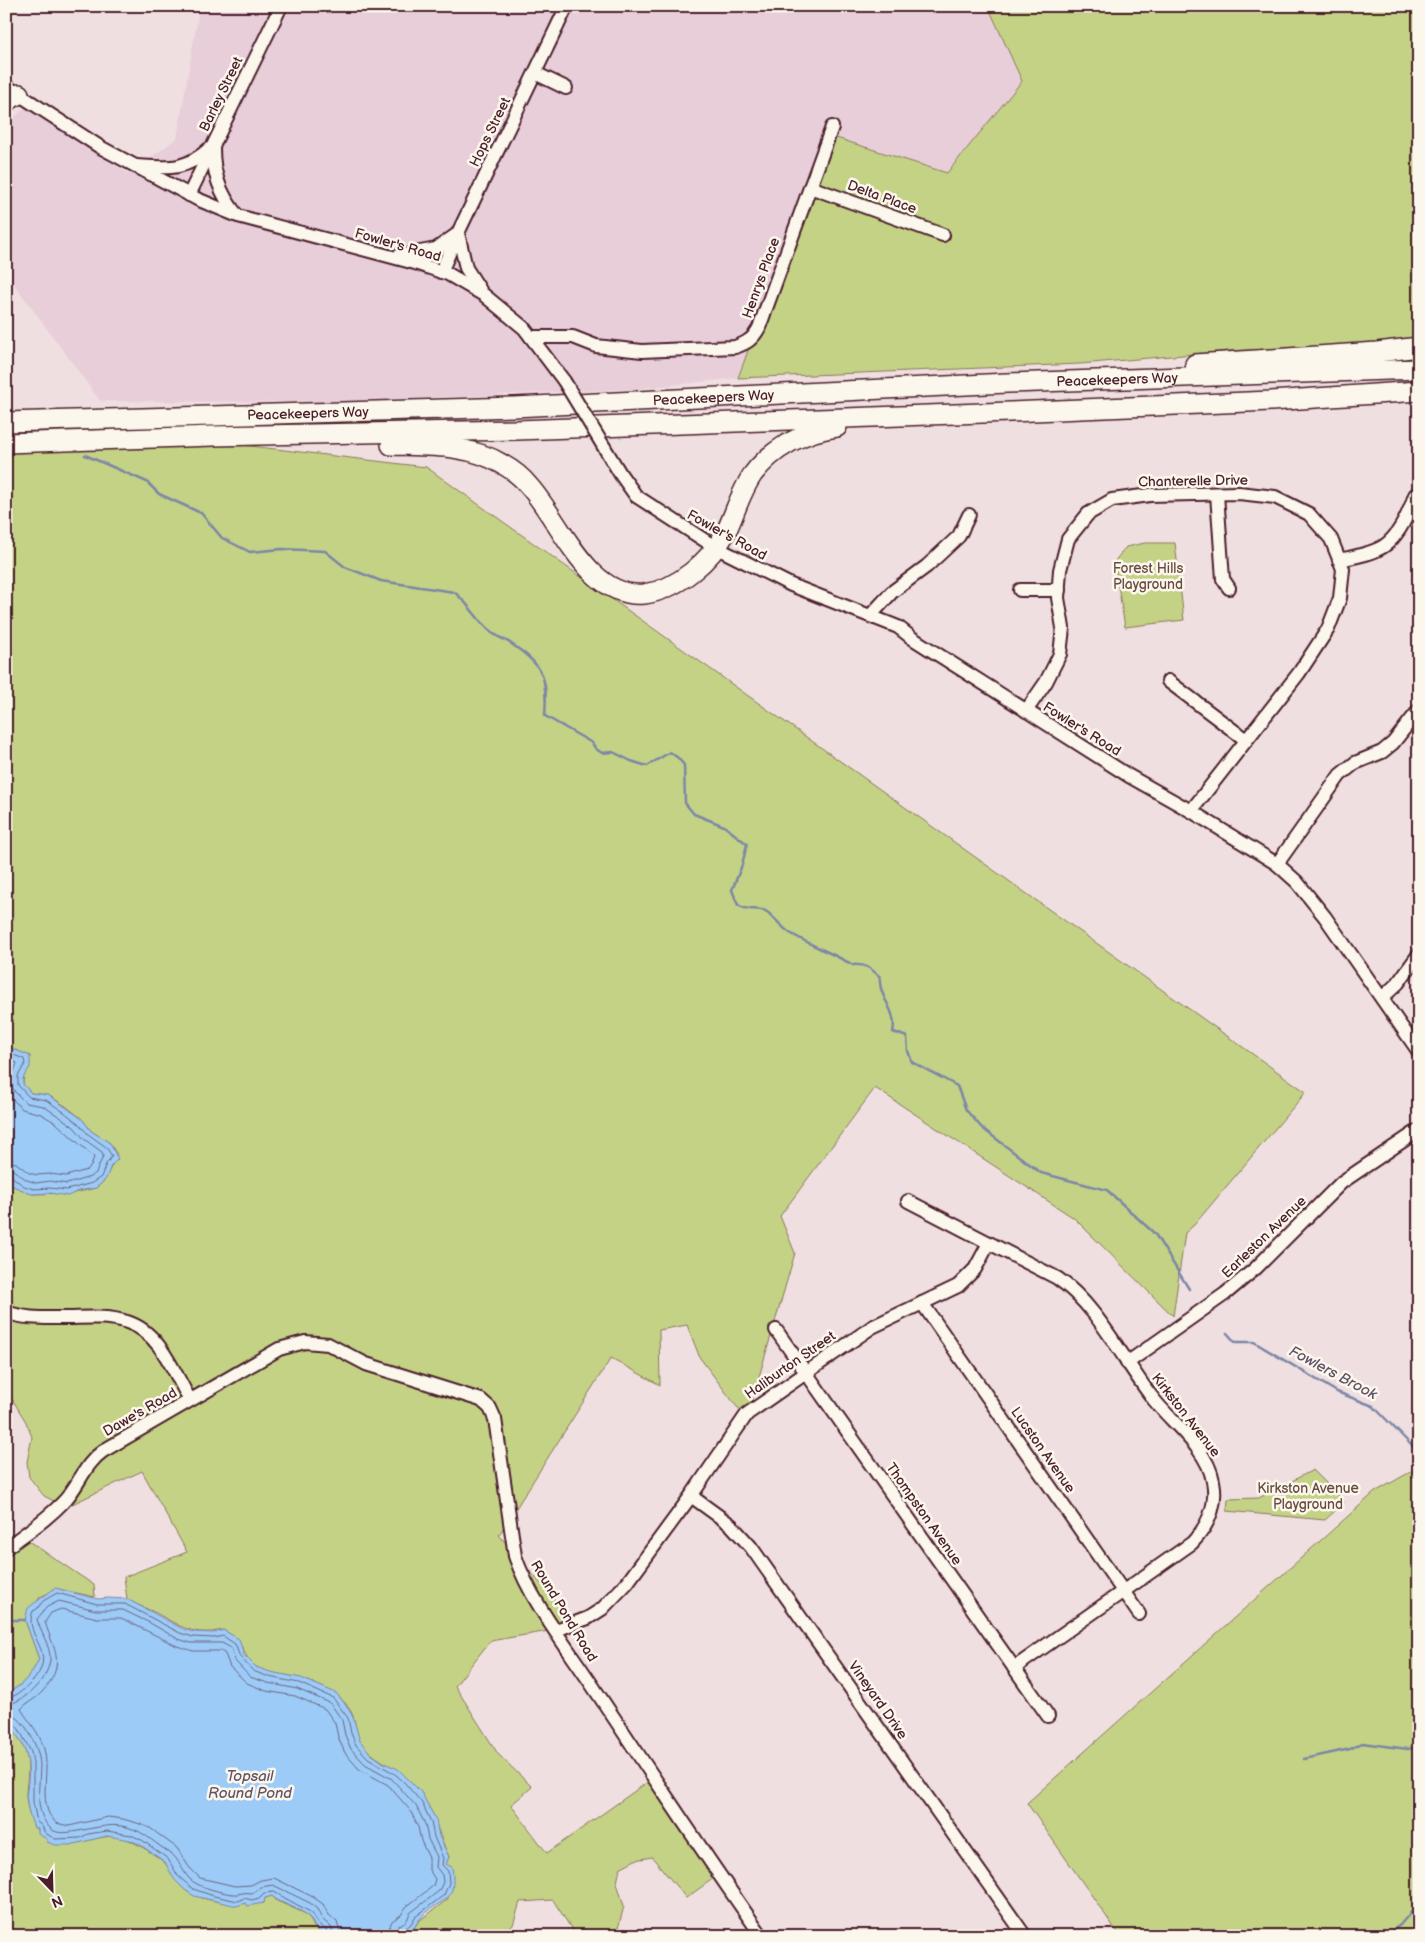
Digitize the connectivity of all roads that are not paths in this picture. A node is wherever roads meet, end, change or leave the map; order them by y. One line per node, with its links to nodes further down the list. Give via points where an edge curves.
1 (280, 6): 7 (street, Barley Street)
2 (567, 6): 3 (street, Hops Street)
3 (535, 73): 4 (street); 12 (street, Hops Street)
4 (566, 88)
5 (10, 94): 8 (street, Fowler's Road)
6 (832, 127): 9 (street, Henrys Place)
7 (213, 145): 8 (street, via 186,165 171,168); 10 (street, Barley Street); 11 (street, via 216,179)
8 (135, 166): 10 (street, Fowler's Road)
9 (810, 187): 13 (street, Delta Place); 17 (street, Henrys Place, via 759,328 754,338 745,344 642,351 596,346 573,337)
10 (189, 195): 11 (street, Fowler's Road)
11 (238, 216): 14 (street, Fowler's Road)
12 (458, 233): 14 (street, via 436,249); 15 (street, Hops Street); 16 (street, via 466,268)
13 (943, 235)
14 (393, 257): 15 (street, Fowler's Road)
15 (441, 272): 16 (street, Fowler's Road)
16 (484, 295): 17 (street, Fowler's Road)
17 (531, 337): 31 (street, Fowler's Road, bridge, via 564,381 636,496)
18 (1419, 347): 20 (highway, via 1097,372)
19 (1419, 370): 20 (highway, Peacekeepers Way)
20 (1007, 383): 24 (highway, Peacekeepers Way, via 514,407)
21 (1419, 392): 22 (highway, Peacekeepers Way)
22 (1010, 412): 26 (highway, Peacekeepers Way); 31 (highway, via 832,428 795,440 778,449 753,474 725,534)
23 (6, 413): 24 (highway)
24 (85, 419): 25 (highway, Peacekeepers Way)
25 (6, 422)
26 (279, 436): 27 (highway, Peacekeepers Way); 31 (highway, via 334,442 438,446 482,454 528,484 594,574 610,586 626,592 656,592 672,585 688,575)
27 (6, 443)
28 (1217, 494): 32 (street, Chanterelle Drive, via 1275,497 1309,514 1330,539); 33 (street, via 1222,579); 35 (street, Chanterelle Drive, via 1150,495 1112,500 1088,514 1068,539)
29 (1414, 495): 32 (street, via 1398,531 1384,546)
30 (969, 515): 36 (street, via 959,536 892,592)
31 (715, 548): 36 (street, Fowler's Road, via 791,585)
32 (1339, 560): 40 (street, Chanterelle Drive, via 1343,569 1340,598 1328,629 1299,673)
33 (1228, 588)
34 (1020, 590): 35 (street)
35 (1059, 590): 39 (street, Chanterelle Drive, via 1063,628 1060,654)
36 (871, 615): 39 (street, Fowler's Road, via 898,627)
37 (1168, 681): 40 (street)
38 (1419, 710): 42 (street, via 1394,744 1355,763 1340,775)
39 (1026, 711): 41 (street, Fowler's Road)
40 (1246, 740): 41 (street, Chanterelle Drive)
41 (1191, 811): 42 (street, Fowler's Road)
42 (1277, 864): 44 (street, Fowler's Road, via 1297,882 1325,917)
43 (1419, 954): 44 (street, via 1398,983)
44 (1382, 998): 45 (street, Fowler's Road)
45 (1419, 1052)
46 (1419, 1130): 53 (street, Earleston Avenue, via 1342,1182 1226,1294)
47 (908, 1201): 48 (street, Kirkston Avenue)
48 (988, 1243): 49 (street, Haliburton Street, via 964,1282); 53 (street, Kirkston Avenue, via 1057,1278 1076,1292)
49 (922, 1303): 54 (street, Haliburton Street, via 872,1327); 58 (street, Lucston Avenue)
50 (6, 1312): 55 (street, via 30,1318 104,1318 137,1326 157,1343)
51 (776, 1330): 54 (street, Thompston Avenue)
52 (317, 1342): 55 (street, Dawe's Road, via 292,1344 279,1349); 60 (street, Round Pond Road, via 338,1348 366,1364 480,1400 490,1408 495,1419 515,1556 521,1575)
53 (1127, 1363): 58 (street, Kirkston Avenue, via 1154,1401 1202,1455 1209,1468 1215,1495 1209,1521 1202,1532)
54 (806, 1372): 56 (street, Haliburton Street, via 747,1414); 61 (street, Thompston Avenue)
55 (190, 1400): 57 (street, Dawe's Road, via 93,1458 64,1502)
56 (691, 1496): 60 (street, Haliburton Street, via 614,1598 588,1618); 64 (street, Vineyard Drive, via 731,1525 751,1546)
57 (6, 1548)
58 (1123, 1592): 59 (street, Lucston Avenue); 61 (street, Kirkston Avenue)
59 (1138, 1614)
60 (556, 1630): 63 (street, Round Pond Road)
61 (1014, 1668): 62 (street, Thompston Avenue)
62 (1048, 1716)
63 (762, 1936)
64 (1025, 1936)

